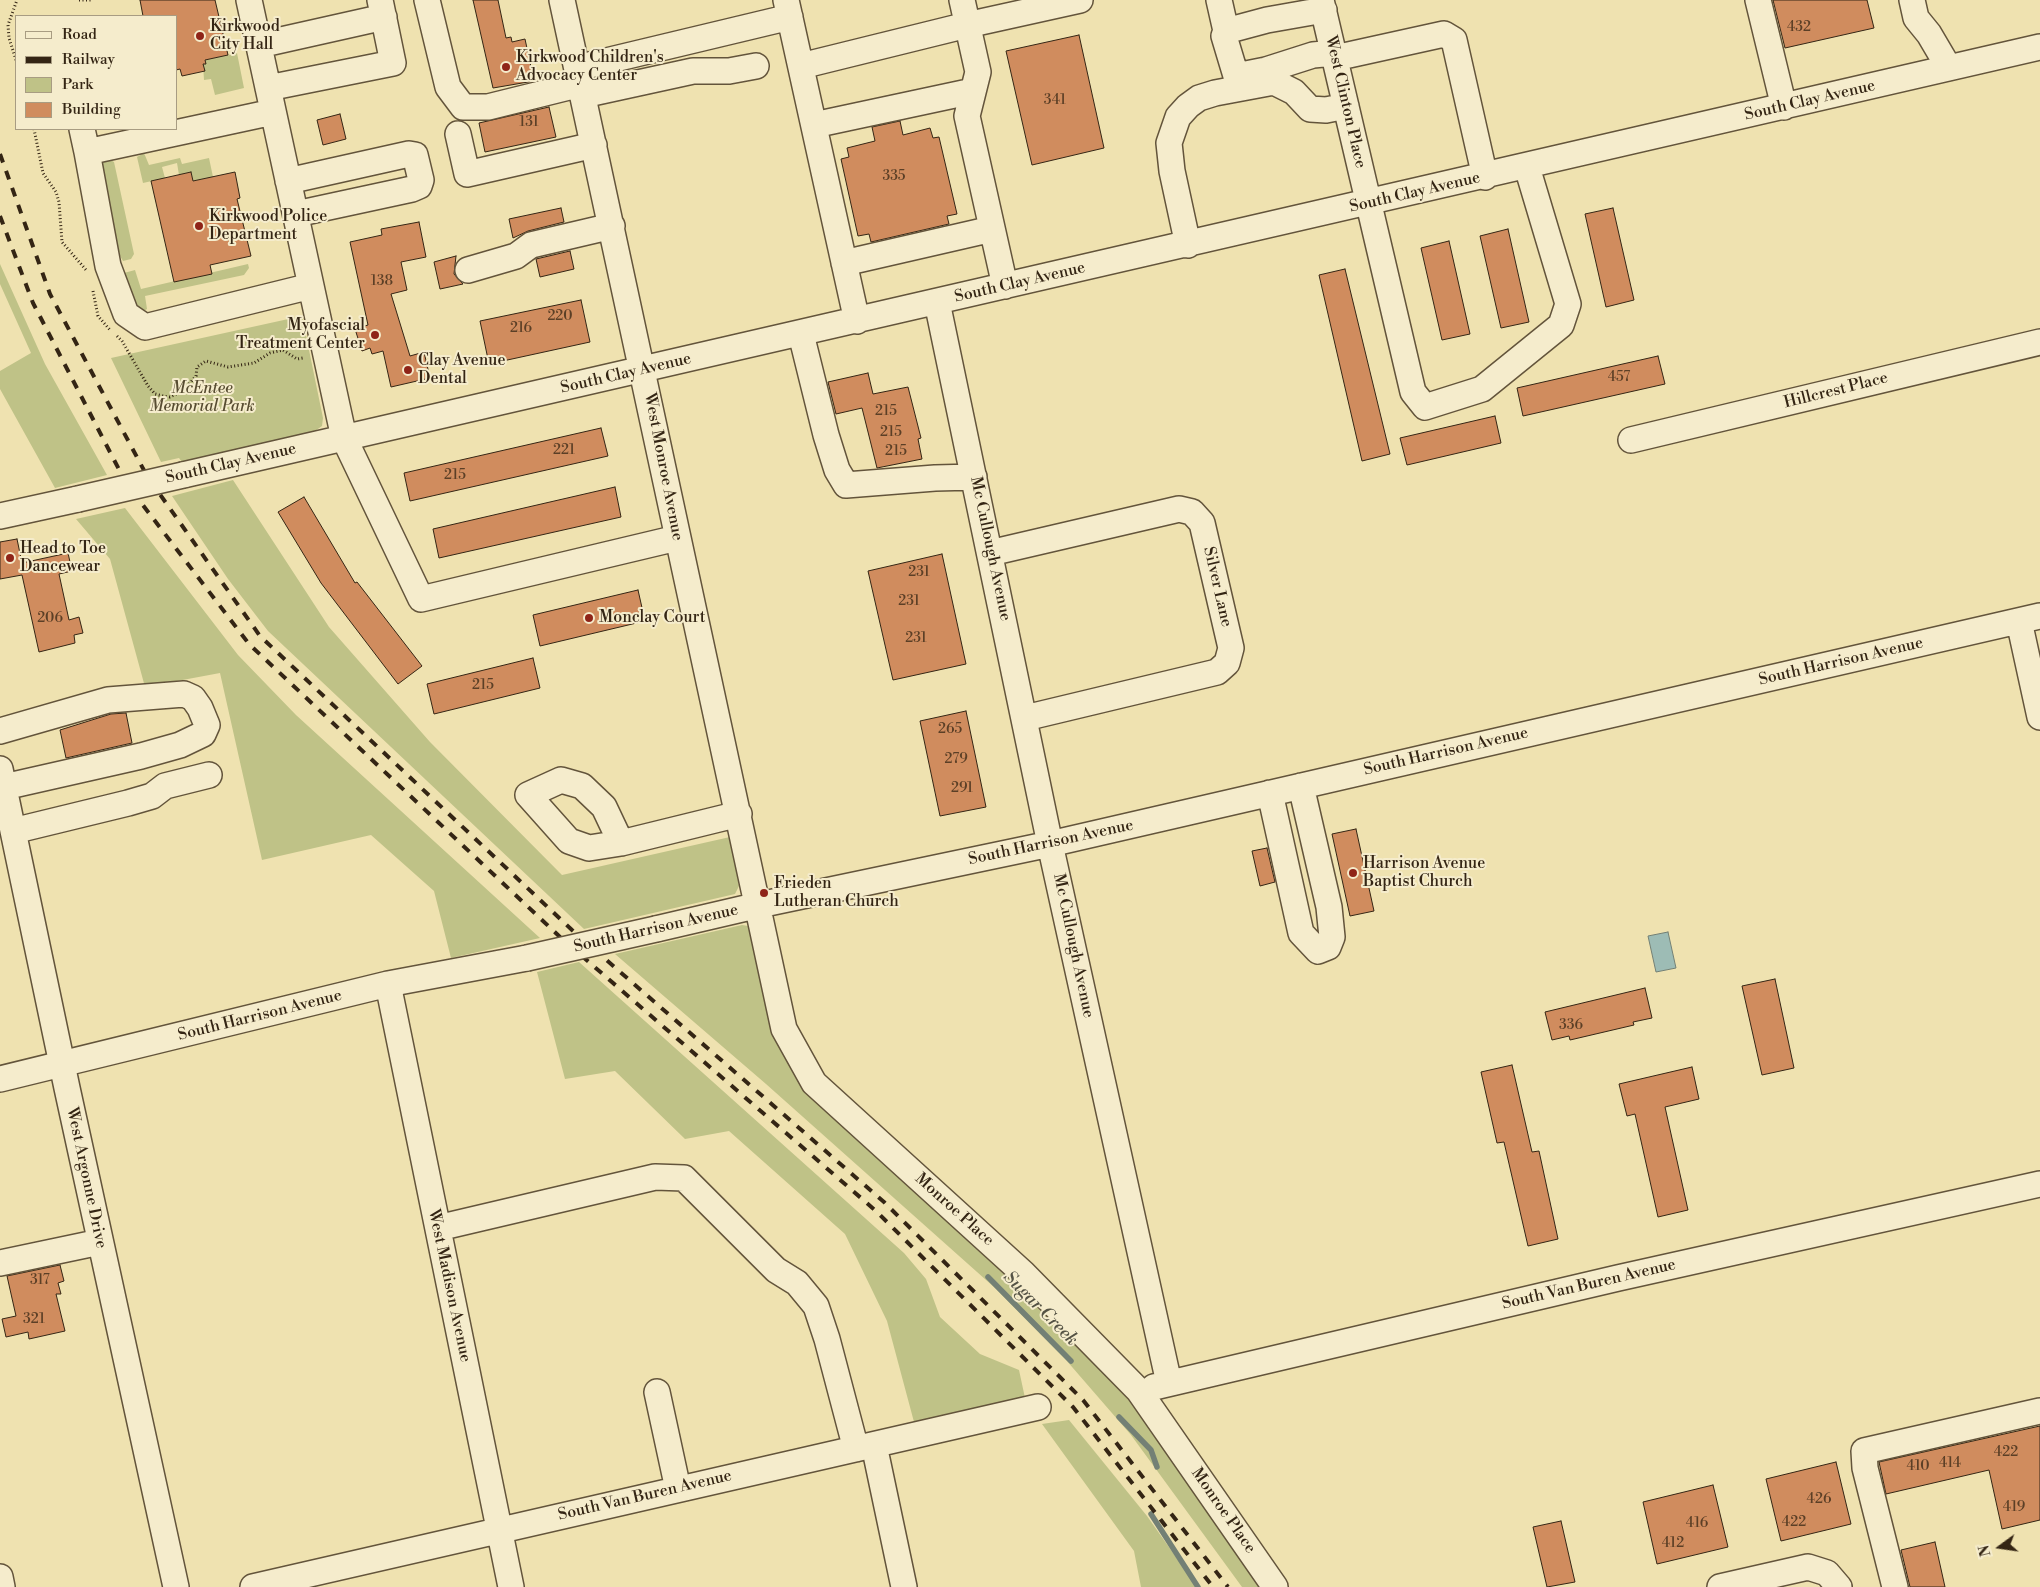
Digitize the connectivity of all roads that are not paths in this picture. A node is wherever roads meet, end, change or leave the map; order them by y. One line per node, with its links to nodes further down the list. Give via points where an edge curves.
1 (251, 0): 14 (street)
2 (427, 0): 20 (street, via 448,87 463,107 488,107)
3 (562, 0): 20 (street, West Monroe Avenue)
4 (962, 0): 12 (street)
5 (1080, 0): 12 (street)
6 (1219, 0): 13 (street)
7 (1758, 0): 24 (street)
8 (1912, 0): 19 (street, via 1916,18)
9 (790, 5): 18 (street); 20 (street)
10 (1322, 5): 13 (street); 16 (street, West Clinton Place)
11 (382, 9): 14 (street); 22 (street, via 393,63)
12 (967, 25): 18 (street); 21 (street, via 978,72)
13 (1226, 31): 16 (street, via 1224,36 1236,76 1314,55)
14 (259, 45): 22 (street)
15 (2040, 48): 19 (street, South Clay Avenue)
16 (1334, 56): 23 (street, West Clinton Place); 33 (street, via 1444,34 1454,40)
17 (756, 66): 20 (street, via 729,71 694,71)
18 (801, 66): 26 (street)
19 (1950, 68): 24 (street, South Clay Avenue)
20 (580, 82): 31 (street, West Monroe Avenue)
21 (973, 91): 26 (street); 38 (street, via 967,116)
22 (271, 100): 25 (street); 34 (street)
23 (1346, 106): 35 (street, West Clinton Place); 39 (street, via 1310,109 1294,92 1274,82 1215,93 1198,98 1188,106 1178,117 1169,143)
24 (1784, 107): 32 (street, South Clay Avenue)
25 (178, 123)
26 (814, 125): 40 (street)
27 (148, 130): 29 (street)
28 (458, 134): 31 (street, via 467,174)
29 (123, 136): 30 (street)
30 (84, 140): 42 (street, via 108,266 126,314 145,327)
31 (594, 145): 37 (street, West Monroe Avenue)
32 (1527, 167): 33 (street, South Clay Avenue); 35 (street, West Clinton Place, via 1568,304 1560,325 1482,390 1425,407 1413,392)
33 (1485, 176): 35 (street, South Clay Avenue)
34 (288, 181): 36 (street); 36 (street, via 415,155 421,180 419,186)
35 (1369, 204): 39 (street, South Clay Avenue)
36 (296, 214): 42 (street)
37 (612, 226): 41 (street, via 531,245 516,256); 48 (street, West Monroe Avenue)
38 (992, 230): 40 (street); 43 (street)
39 (1188, 245): 43 (street, South Clay Avenue)
40 (844, 263): 45 (street)
41 (468, 270)
42 (311, 286): 49 (street)
43 (1005, 286): 44 (street, South Clay Avenue)
44 (937, 302): 45 (street, South Clay Avenue); 51 (street, Mc Cullough Avenue)
45 (857, 320): 46 (street, South Clay Avenue)
46 (801, 334): 48 (street, South Clay Avenue); 51 (street, via 826,435 837,470 846,486)
47 (2040, 342): 50 (street, Hillcrest Place)
48 (643, 370): 49 (street, South Clay Avenue); 53 (street, West Monroe Avenue)
49 (344, 438): 52 (street, South Clay Avenue, bridge); 53 (street, via 421,599)
50 (1631, 440)
51 (974, 477): 54 (street, Mc Cullough Avenue)
52 (0, 516)
53 (677, 538): 63 (street, West Monroe Avenue)
54 (990, 553): 57 (street, Mc Cullough Avenue); 57 (street, Silver Lane, via 1179,508 1192,512 1202,523 1231,648 1227,662 1217,672)
55 (2029, 618): 56 (street); 61 (street, South Harrison Avenue)
56 (2040, 717)
57 (1025, 718): 66 (street, Mc Cullough Avenue)
58 (0, 731): 60 (street, via 70,708 108,700 184,694 193,698 207,725 203,734 180,745 141,756)
59 (209, 775): 64 (street, via 165,786 152,796 128,804)
60 (2, 778): 64 (street, West Argonne Drive)
61 (1301, 786): 62 (street, South Harrison Avenue); 62 (street, via 1329,907 1332,937 1328,947 1318,951 1301,933)
62 (1270, 793): 66 (street, South Harrison Avenue)
63 (739, 814): 65 (street); 68 (street, West Monroe Avenue)
64 (13, 831): 67 (street, West Argonne Drive)
65 (621, 843)
66 (1050, 844): 68 (street, South Harrison Avenue); 76 (street, Mc Cullough Avenue)
67 (10, 865): 70 (street, West Argonne Drive)
68 (759, 905): 69 (street, South Harrison Avenue, bridge, via 527,958); 77 (street, Monroe Place, via 784,1029 814,1083 1023,1273)
69 (388, 984): 70 (street, South Harrison Avenue); 73 (street, West Madison Avenue)
70 (62, 1065): 71 (street, South Harrison Avenue); 74 (street, West Argonne Drive)
71 (0, 1080)
72 (2040, 1184): 76 (street, South Van Buren Avenue)
73 (438, 1228): 81 (street, via 655,1178 684,1178 776,1270 797,1283 816,1306); 83 (street, West Madison Avenue)
74 (100, 1242): 75 (street); 86 (street, West Argonne Drive)
75 (0, 1263)
76 (1170, 1383): 77 (street, South Van Buren Avenue)
77 (1139, 1391): 90 (street, Monroe Place)
78 (657, 1392): 82 (street)
79 (1038, 1408): 81 (street, South Van Buren Avenue)
80 (2040, 1411): 93 (street, via 1864,1451 1865,1468)
81 (865, 1447): 82 (street, South Van Buren Avenue); 89 (street)
82 (678, 1489): 83 (street, South Van Buren Avenue)
83 (499, 1529): 87 (street, South Van Buren Avenue); 88 (street, West Madison Avenue)
84 (0, 1577): 85 (street)
85 (2, 1587)
86 (176, 1587)
87 (253, 1587)
88 (511, 1587)
89 (904, 1587)
90 (1275, 1587)
91 (1720, 1587): 92 (street, via 1808,1567 1827,1573)
92 (1839, 1587)
93 (1895, 1587)

